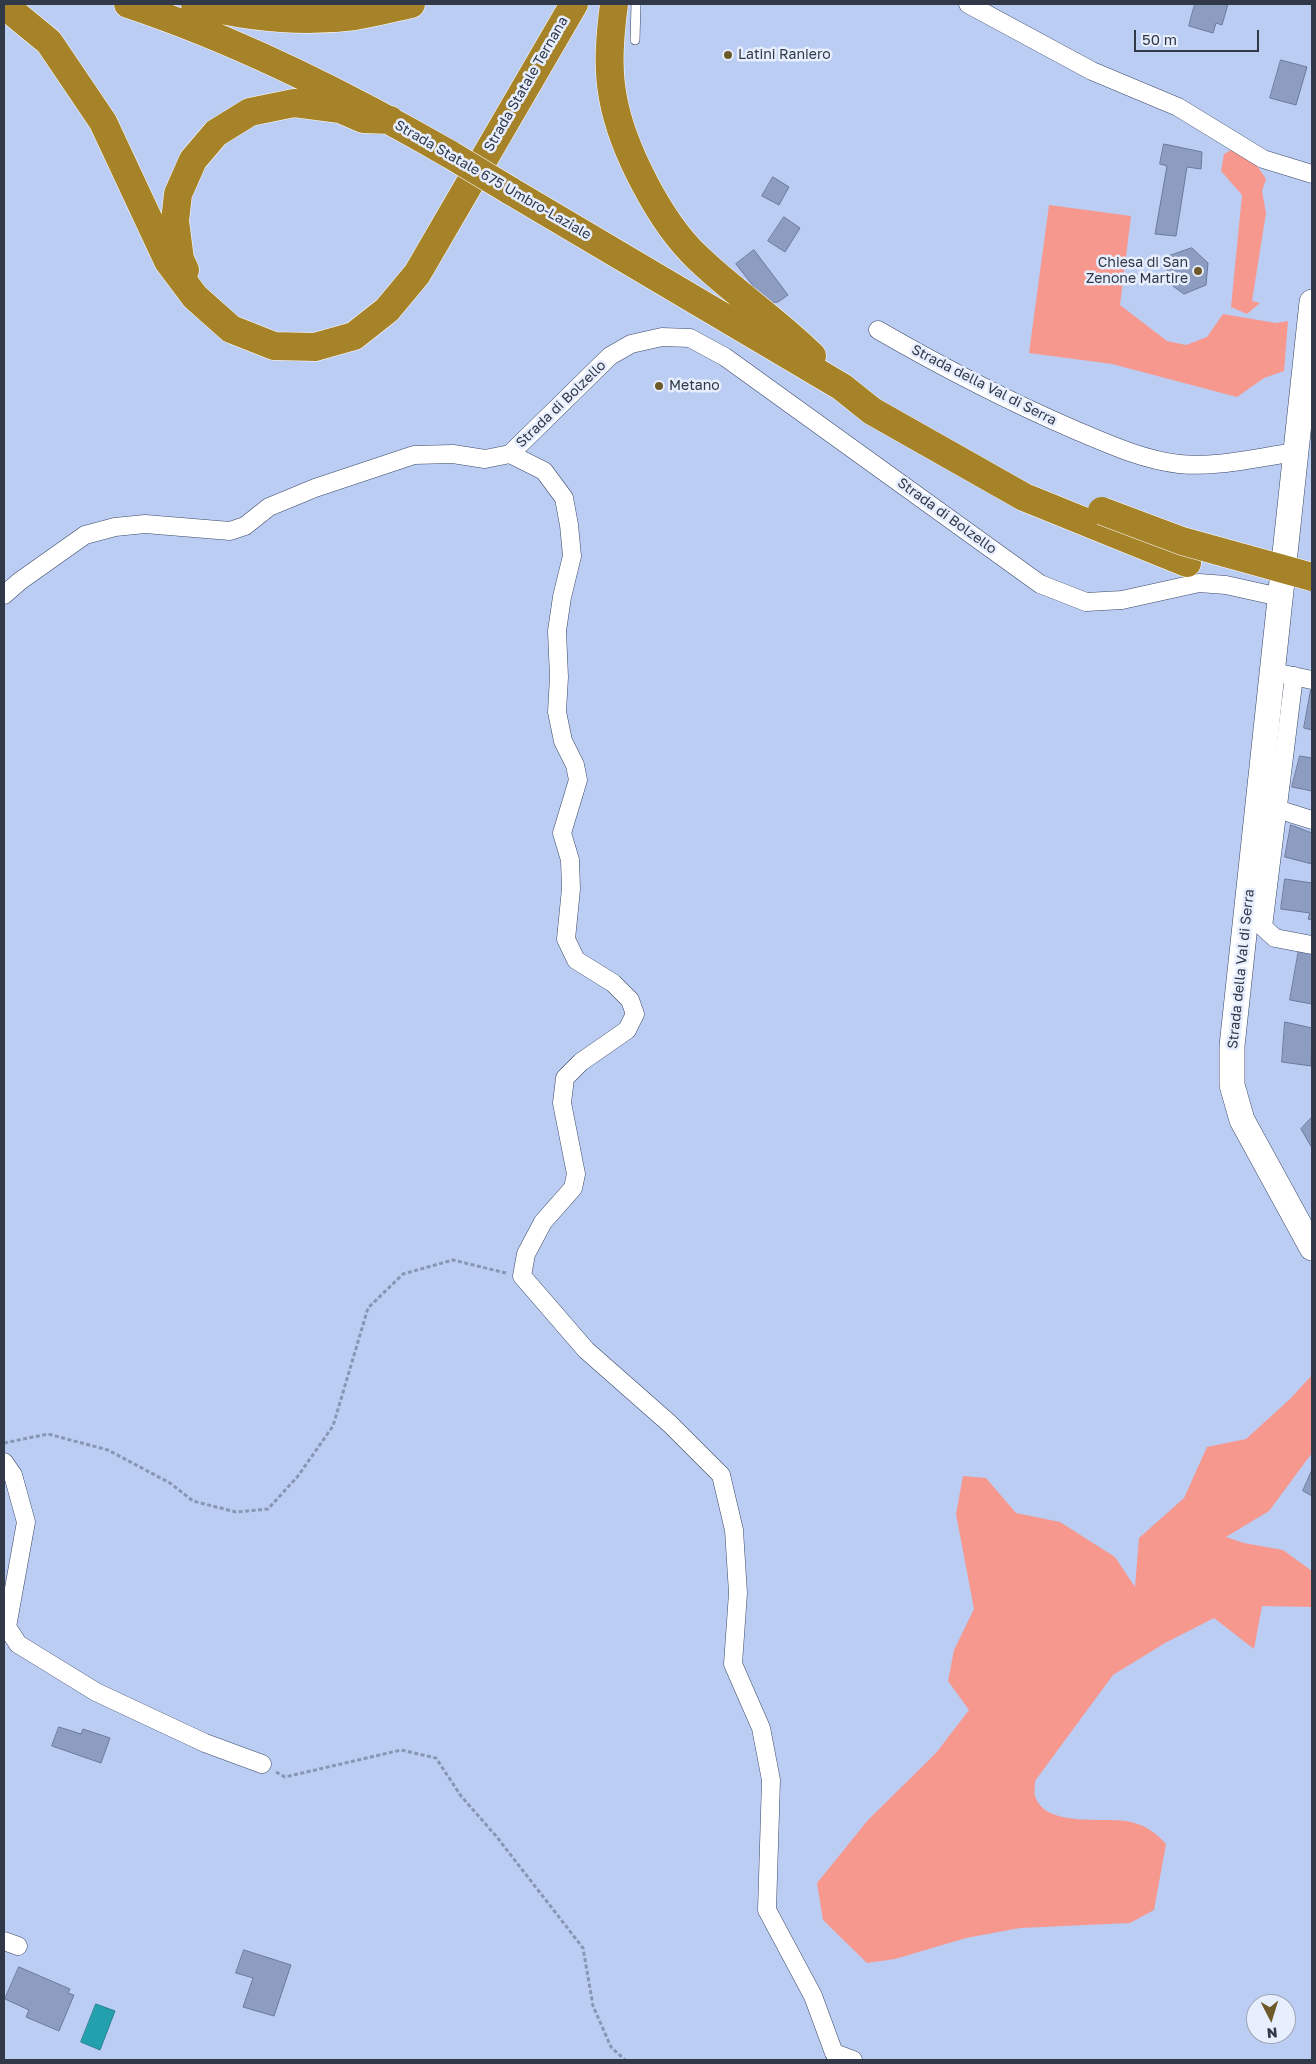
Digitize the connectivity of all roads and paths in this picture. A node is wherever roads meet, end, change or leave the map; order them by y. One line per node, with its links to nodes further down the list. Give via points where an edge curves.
1 (128, 4): 10 (highway, Strada Statale 675 Umbro-Laziale, via 256,55)
2 (194, 4): 3 (highway, via 255,16 309,19 354,16)
3 (412, 4)
4 (574, 4): 12 (highway, Strada Statale Ternana, via 417,274 387,310 354,336 315,347 274,346 231,329)
5 (614, 4): 16 (highway, via 609,48 613,99 632,159 663,218 695,256 743,299 793,337)
6 (636, 4): 9 (lane)
7 (968, 4): 11 (street, via 1092,71 1178,106 1263,159)
8 (4, 5): 12 (highway, Strada Statale Ternana, via 50,42 104,122 168,262)
9 (635, 40)
10 (390, 120): 12 (highway, via 363,119 340,109 294,103 250,112 216,132 193,160 178,194 175,221 180,259); 16 (highway, Strada Statale 675 Umbro-Laziale, bridge)
11 (1312, 174)
12 (195, 297)
13 (1312, 302): 15 (street, Strada della Val di Serra)
14 (878, 330): 17 (street, Strada della Val di Serra, via 1021,407 1147,458 1180,464 1212,464)
15 (1310, 341): 17 (street, Strada della Val di Serra)
16 (842, 387): 19 (highway, Strada Statale 675 Umbro-Laziale, via 878,400)
17 (1296, 452): 23 (street, Strada della Val di Serra)
18 (510, 454): 21 (street, Strada di Bolzello, via 485,458 453,454 414,455 269,507 245,526 230,531 145,524 85,535); 23 (street, Strada di Bolzello, via 610,356 631,344 662,337 690,338 725,357 1040,584 1086,602 1122,600 1199,583 1226,585); 30 (street, via 544,471 564,498 569,525 572,556 556,631 557,712 578,780 562,833 570,860 566,939 576,960 613,983 630,1000 635,1014 627,1030 565,1078 562,1103 576,1174 573,1188 543,1222 526,1254)
19 (1099, 520): 20 (highway, Strada Statale 675 Umbro-Laziale, bridge); 22 (highway, Strada Statale 675 Umbro-Laziale, via 1187,562)
20 (1312, 577)
21 (4, 595)
22 (1312, 595)
23 (1280, 597): 24 (street, Strada della Val di Serra)
24 (1283, 674): 25 (street); 26 (street, Strada della Val di Serra); 29 (street, Strada della Val di Serra, via 1232,1046 1232,1085 1242,1120)
25 (1312, 680)
26 (1277, 809): 27 (street); 28 (street, Strada della Val di Serra, via 1263,928 1275,938)
27 (1312, 820)
28 (1312, 946)
29 (1312, 1248)
30 (522, 1276): 31 (path, via 453,1260 404,1274 368,1308 333,1426 298,1476 268,1509 236,1512 192,1501 170,1483 108,1450 48,1434); 35 (street, via 586,1350 670,1424 721,1475 735,1539 738,1593 733,1664 761,1728 771,1780 767,1910 813,1996 834,2053)
31 (4, 1443)
32 (4, 1462): 33 (street, via 13,1475 26,1522 7,1627 18,1644 96,1692 205,1743)
33 (262, 1764): 34 (path, via 285,1777 401,1750 436,1758 462,1796 583,1948 593,2006 611,2047)
34 (625, 2060)
35 (853, 2060)

